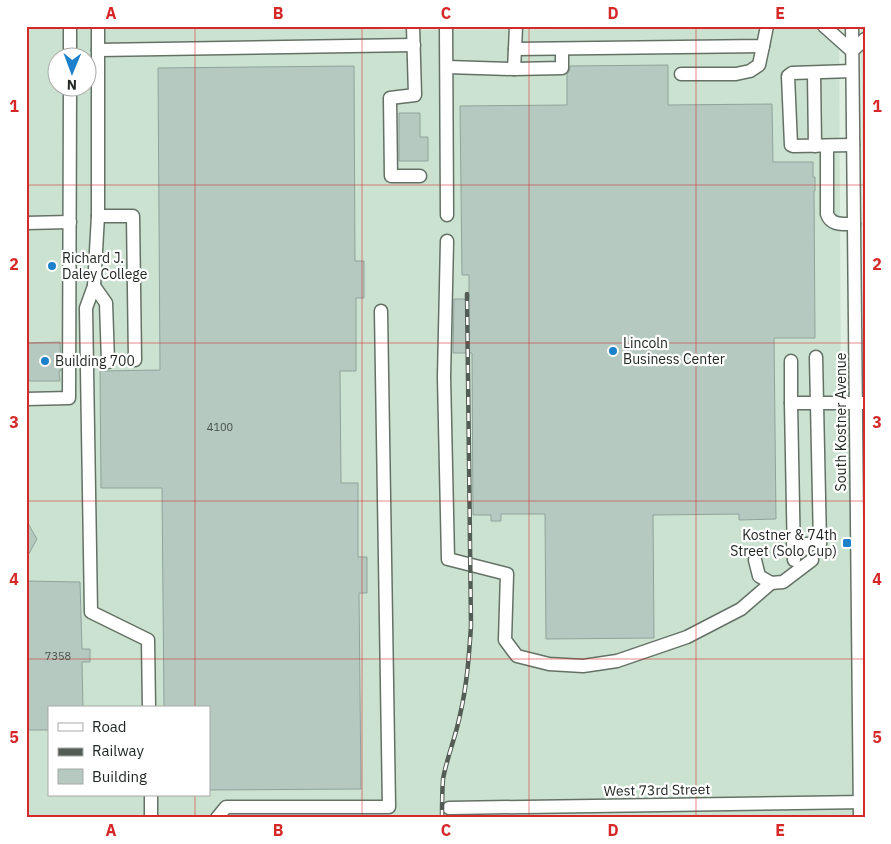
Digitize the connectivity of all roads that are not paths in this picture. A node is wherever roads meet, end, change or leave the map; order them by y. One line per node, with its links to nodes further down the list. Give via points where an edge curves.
1 (70, 26): 12 (street)
2 (98, 26): 13 (street)
3 (413, 26): 10 (street)
4 (446, 26): 18 (street)
5 (516, 26): 14 (street)
6 (767, 26): 11 (street)
7 (824, 26): 17 (street)
8 (852, 26): 17 (street, South Kostner Avenue)
9 (865, 39): 17 (street)
10 (414, 46): 16 (street); 27 (street, via 415,95 390,98 391,176)
11 (763, 46): 15 (street); 22 (street, via 759,65 750,71)
12 (70, 48)
13 (98, 48)
14 (515, 49): 15 (street); 19 (street)
15 (562, 49): 19 (street, via 562,68)
16 (98, 50)
17 (852, 51): 20 (street, South Kostner Avenue)
18 (447, 67): 19 (street); 28 (street)
19 (514, 69)
20 (852, 72): 21 (street); 25 (street, South Kostner Avenue)
21 (814, 73): 26 (street); 26 (street, via 789,74 790,143 793,146)
22 (681, 74)
23 (70, 98): 30 (street)
24 (98, 98): 29 (street)
25 (853, 145): 26 (street); 32 (street, South Kostner Avenue)
26 (821, 146): 32 (street, via 828,218 836,224)
27 (420, 176)
28 (448, 215)
29 (98, 216): 35 (street); 38 (street, via 132,216)
30 (70, 222): 31 (street); 41 (street, via 69,398)
31 (26, 223)
32 (854, 224): 34 (street, South Kostner Avenue)
33 (447, 241): 51 (street, via 444,377 448,558 507,574 505,640 517,656 548,664 583,666 617,661 687,637 741,609)
34 (860, 278): 44 (street, South Kostner Avenue)
35 (94, 286): 39 (street, via 106,303); 52 (street, via 86,308 91,612 148,640)
36 (381, 311): 59 (street, via 390,807 226,807)
37 (816, 357): 43 (street)
38 (135, 360)
39 (108, 362)
40 (791, 362): 42 (street)
41 (26, 399)
42 (791, 403): 43 (street); 47 (street)
43 (817, 403): 44 (street); 47 (street, via 820,544)
44 (860, 403): 45 (street, South Kostner Avenue)
45 (860, 476): 46 (street, South Kostner Avenue)
46 (861, 492): 54 (street, South Kostner Avenue)
47 (793, 544): 49 (street)
48 (755, 560): 51 (street, via 759,576)
49 (794, 560)
50 (812, 560): 51 (street, via 783,582)
51 (771, 583)
52 (149, 706)
53 (150, 796): 58 (street)
54 (862, 802): 56 (street, West 73rd Street); 60 (street, South Kostner Avenue)
55 (449, 808): 57 (street, West 73rd Street)
56 (589, 812): 57 (street, West 73rd Street)
57 (494, 813)
58 (151, 818)
59 (217, 818)
60 (860, 818)

